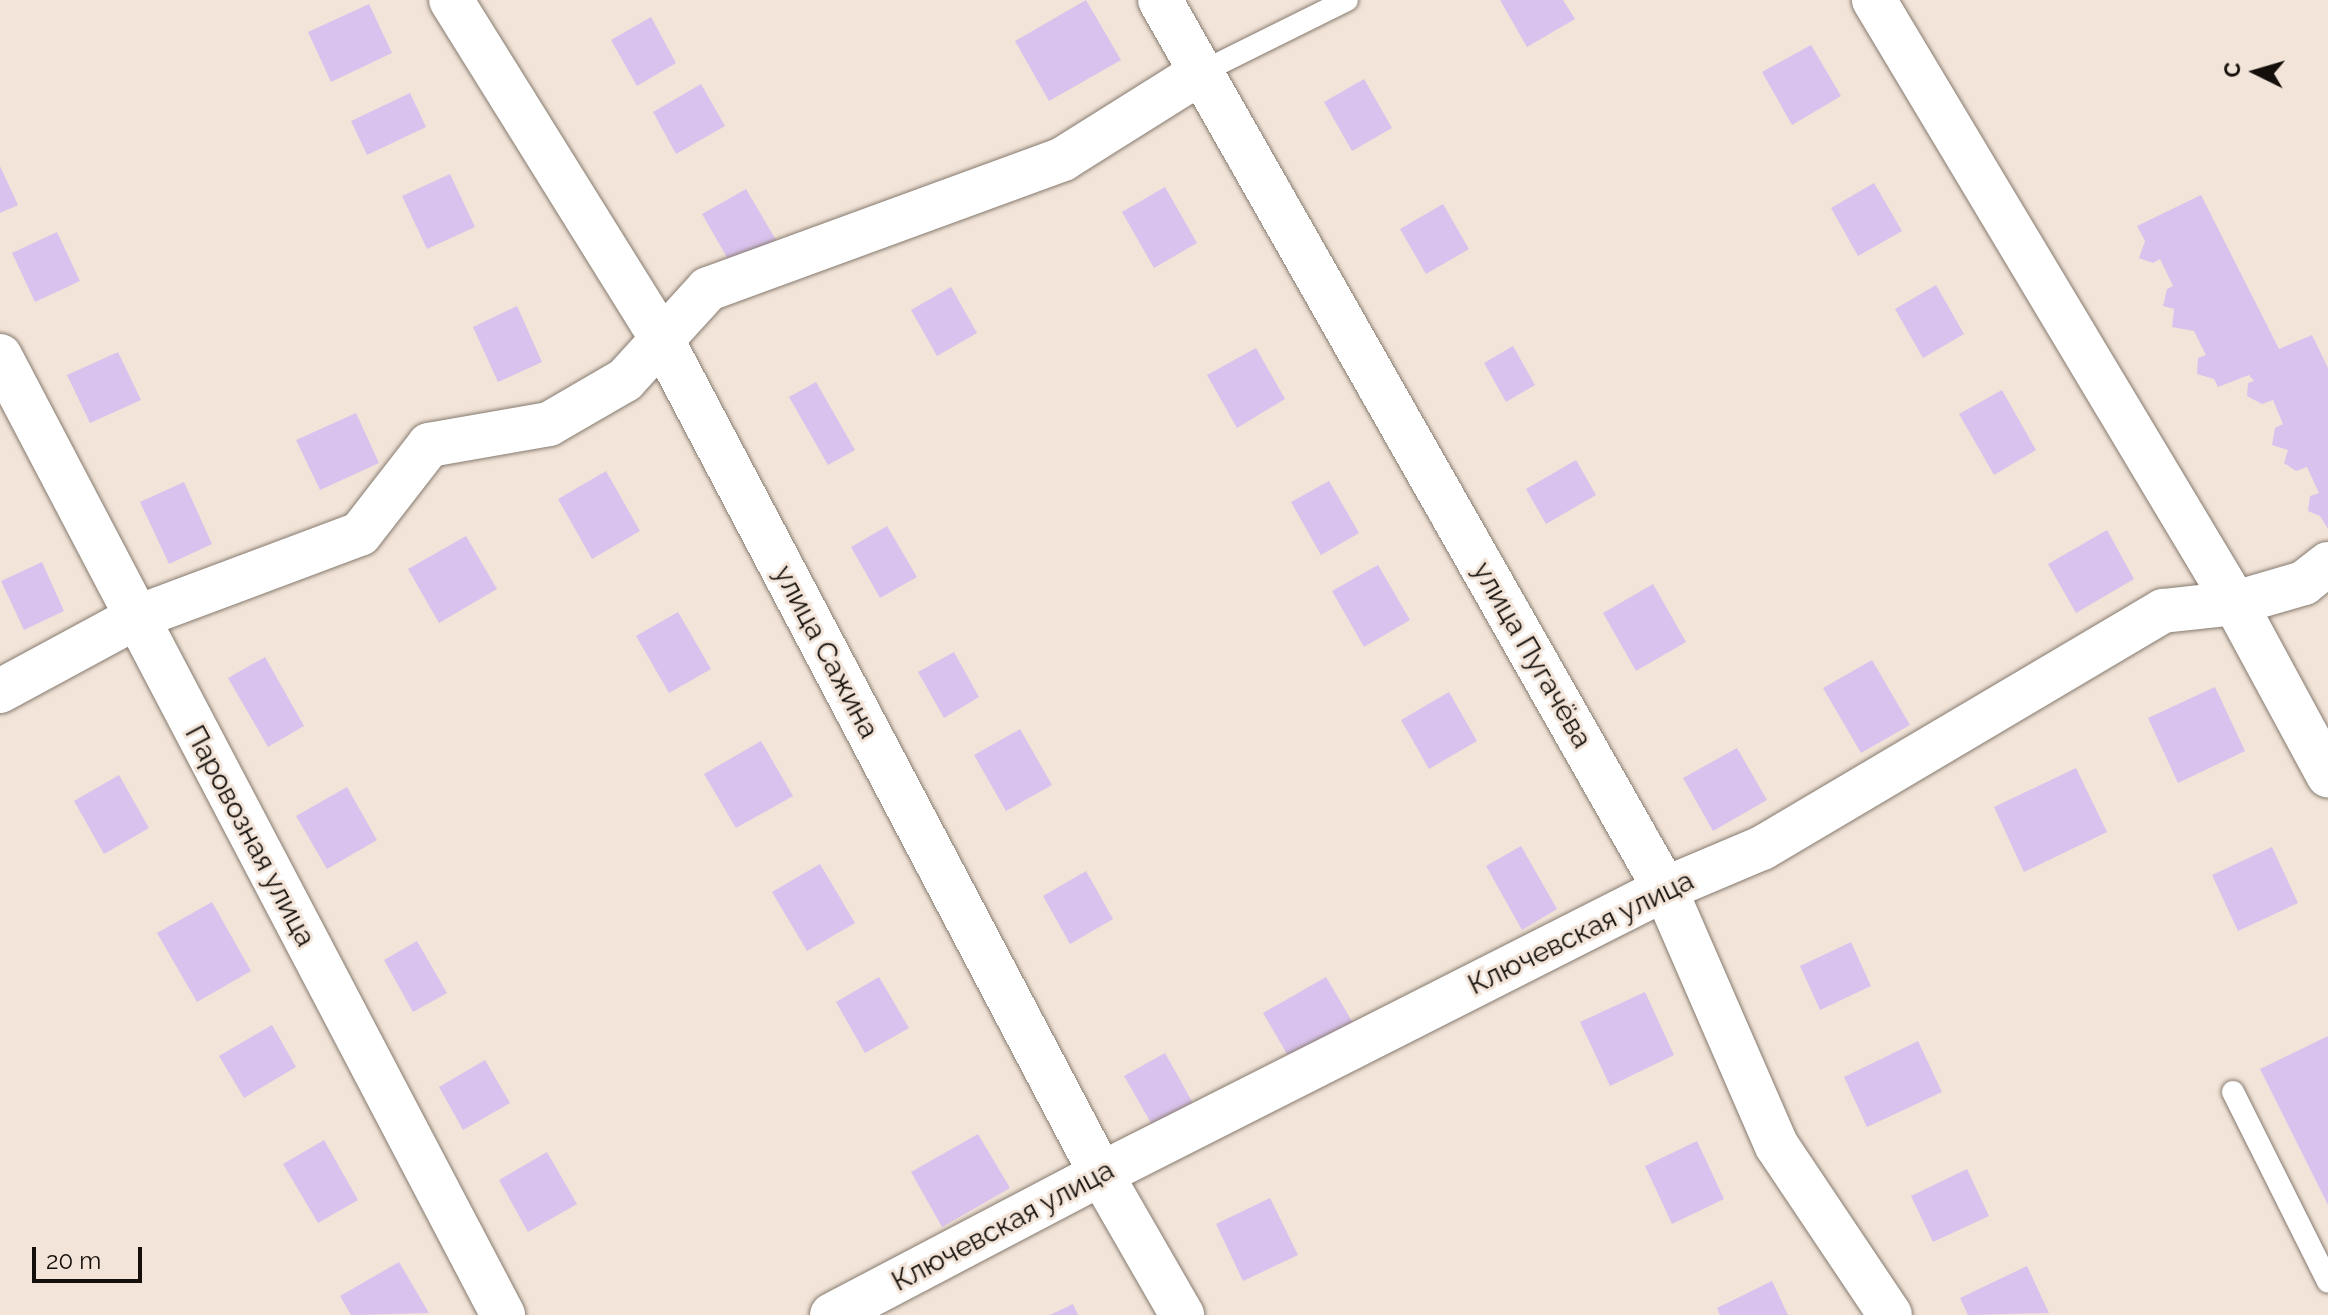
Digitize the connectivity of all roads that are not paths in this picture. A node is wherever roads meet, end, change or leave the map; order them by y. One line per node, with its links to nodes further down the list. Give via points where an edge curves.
1 (451, 0): 6 (street, улица Сажина)
2 (1160, 0): 5 (street, улица Пугачёва)
3 (1347, 0): 5 (lane)
4 (1874, 0): 9 (street)
5 (1200, 73): 6 (street, via 1063,159 708,289); 13 (street, улица Пугачёва)
6 (661, 338): 10 (street, via 625,380 549,424 429,445 360,534); 15 (street, улица Сажина)
7 (0, 356): 10 (street, Паровозная улица)
8 (2328, 564): 9 (street, Ключевская улица, via 2304,583)
9 (2235, 603): 12 (street); 13 (street, Ключевская улица, via 2163,611 1762,848)
10 (135, 618): 11 (street); 17 (street, Паровозная улица)
11 (0, 691)
12 (2328, 775)
13 (1665, 889): 15 (street, Ключевская улица); 20 (street, улица Пугачёва, via 1777,1146)
14 (2233, 1092): 16 (lane)
15 (1101, 1174): 18 (street, Ключевская улица); 19 (street, улица Сажина)
16 (2328, 1282)
17 (503, 1315)
18 (832, 1315)
19 (1182, 1315)
20 (1890, 1315)

